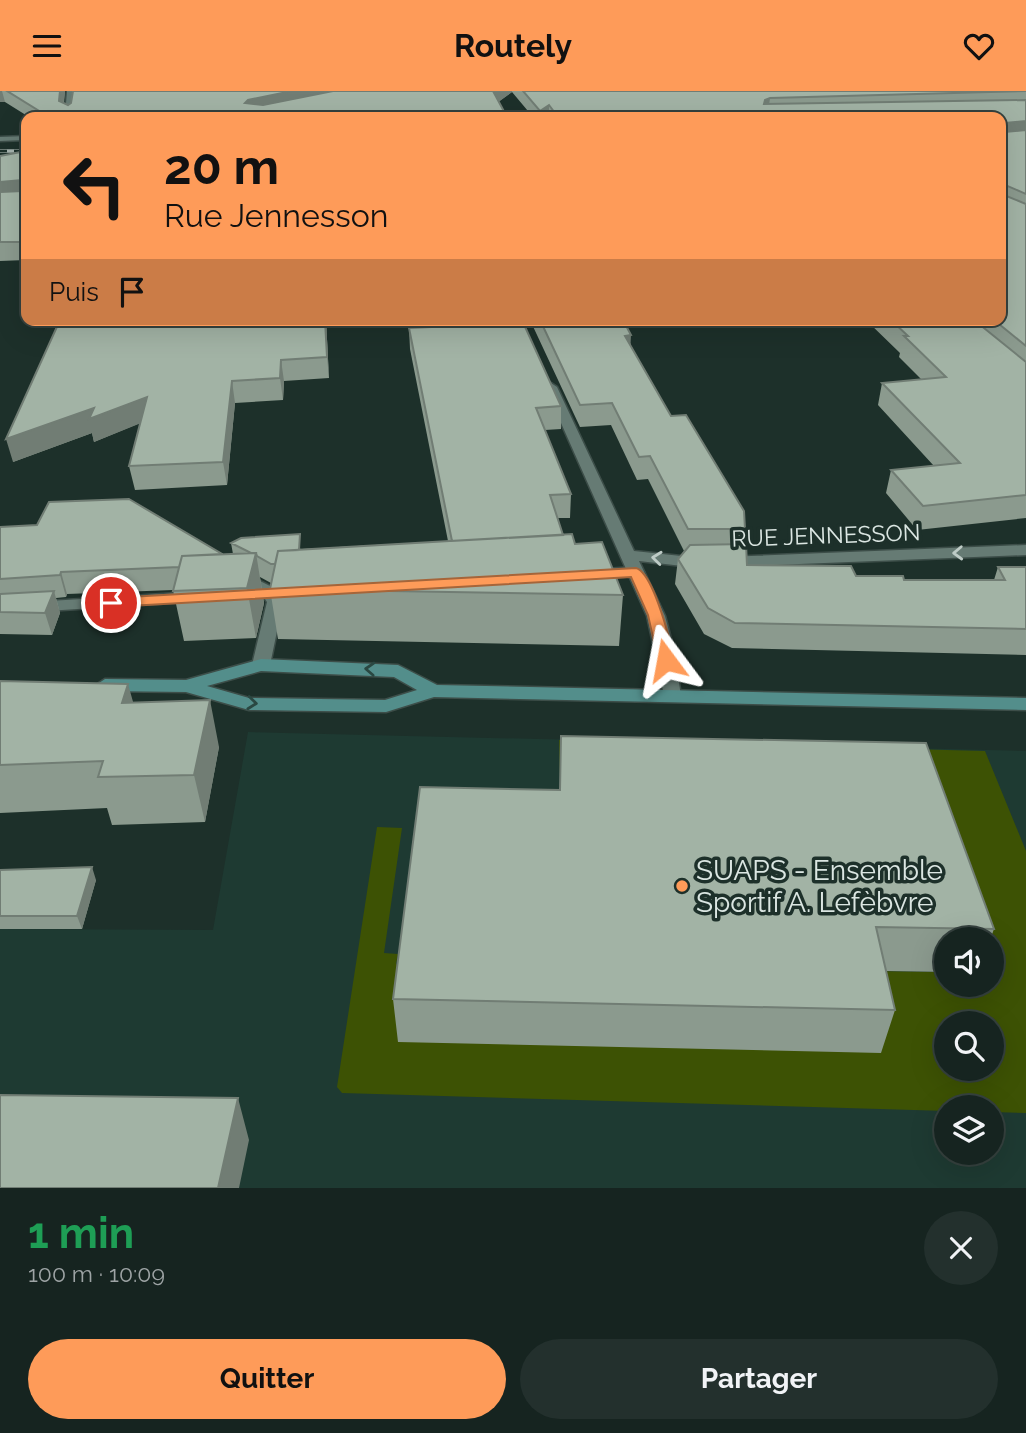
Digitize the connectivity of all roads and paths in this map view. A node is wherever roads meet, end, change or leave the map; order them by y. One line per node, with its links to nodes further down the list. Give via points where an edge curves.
1 (71, 91): 2 (street)
2 (69, 112)
3 (21, 138): 4 (street)
4 (0, 139)
5 (543, 370): 7 (street)
6 (1026, 550): 7 (street, RUE JENNESSON, one-way to 7, via 700,563)
7 (628, 555): 9 (street)
8 (224, 566): 11 (street)
9 (636, 572): 10 (street); 19 (street, via 656,615)
10 (573, 576)
11 (277, 593): 12 (street); 15 (street)
12 (245, 595)
13 (207, 597): 14 (street)
14 (0, 609)
15 (261, 665): 17 (main road); 18 (main road, one-way to 15, via 398,671)
16 (93, 685): 17 (main road)
17 (186, 687): 18 (main road, one-way to 18, via 248,704 386,706)
18 (433, 691): 19 (main road)
19 (672, 696): 20 (main road)
20 (1026, 704)

